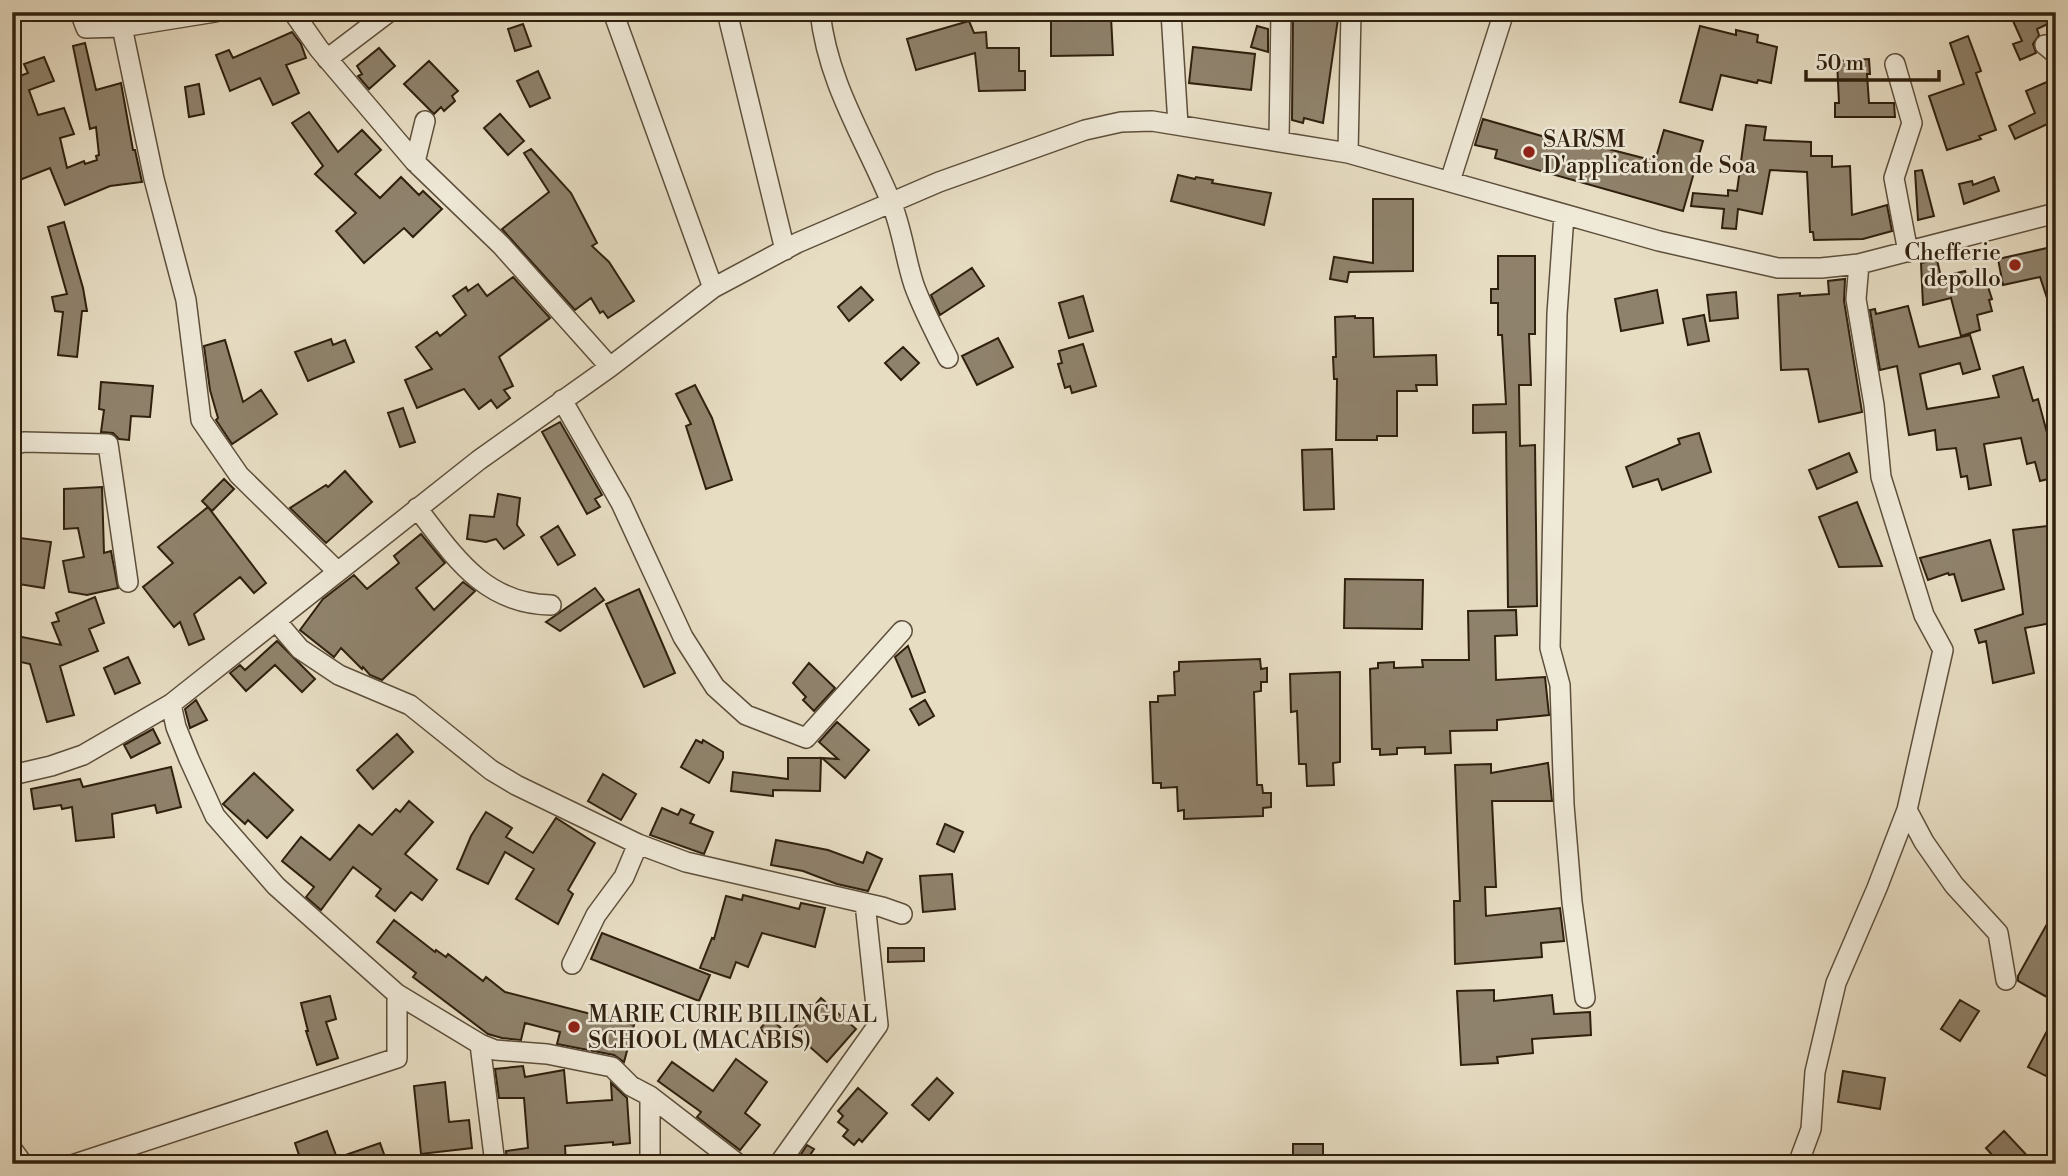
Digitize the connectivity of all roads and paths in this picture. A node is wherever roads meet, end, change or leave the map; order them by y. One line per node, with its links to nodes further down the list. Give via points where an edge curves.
1 (80, 12): 12 (street, via 86,28)
2 (215, 12): 12 (street)
3 (293, 12): 13 (street)
4 (389, 12): 13 (street)
5 (613, 12): 27 (street)
6 (727, 12): 24 (street)
7 (820, 12): 21 (street, via 823,40 845,107)
8 (1171, 12): 16 (street)
9 (1281, 12): 17 (street)
10 (1350, 12): 18 (street)
11 (1504, 12): 20 (street)
12 (122, 27): 33 (street, via 186,300 201,419 239,475)
13 (327, 59): 19 (street)
14 (1895, 64): 25 (street, via 1912,123 1894,178)
15 (425, 121): 19 (street)
16 (1178, 125): 17 (street); 21 (street, via 1121,122 1085,130 939,182)
17 (1279, 140): 18 (street)
18 (1348, 153): 20 (street)
19 (415, 162): 29 (street, via 501,245)
20 (1450, 181): 23 (street)
21 (892, 204): 24 (street); 28 (street, via 914,283)
22 (2056, 213): 25 (street)
23 (1564, 215): 26 (street, via 1778,268); 47 (street, via 1557,314 1550,648 1560,685 1564,805)
24 (785, 250): 27 (street)
25 (1908, 252): 26 (street)
26 (1859, 264): 40 (street, via 1856,299 1881,477 1924,615 1943,650)
27 (713, 288): 29 (street)
28 (948, 358)
29 (610, 367): 30 (street)
30 (562, 400): 32 (street); 37 (street, via 621,503 683,637 715,687 746,715 806,738)
31 (12, 445): 34 (street, via 108,444)
32 (417, 508): 33 (street); 35 (street, via 467,569 499,594 534,605)
33 (337, 571): 36 (street)
34 (128, 582)
35 (551, 605)
36 (276, 621): 38 (street); 41 (street, via 300,649 339,676 410,705 491,770)
37 (902, 631)
38 (171, 704): 39 (street, via 83,755); 46 (street, via 176,727 215,816 276,886)
39 (12, 775)
40 (1908, 810): 45 (street, via 1954,885 1998,933); 57 (street, via 1836,983 1815,1072 1811,1129)
41 (638, 844): 42 (street, via 686,862); 44 (street, via 624,877 596,915)
42 (865, 903): 43 (street); 56 (street, via 878,1025)
43 (902, 914)
44 (572, 964)
45 (2006, 980)
46 (397, 993): 48 (street); 52 (street, via 397,1058)
47 (1586, 998)
48 (480, 1044): 49 (street, via 612,1067 631,1086); 53 (street)
49 (650, 1096): 54 (street); 55 (street)
50 (12, 1149): 51 (street)
51 (23, 1164)
52 (75, 1164)
53 (495, 1164)
54 (650, 1164)
55 (738, 1164)
56 (779, 1164)
57 (1798, 1164)

